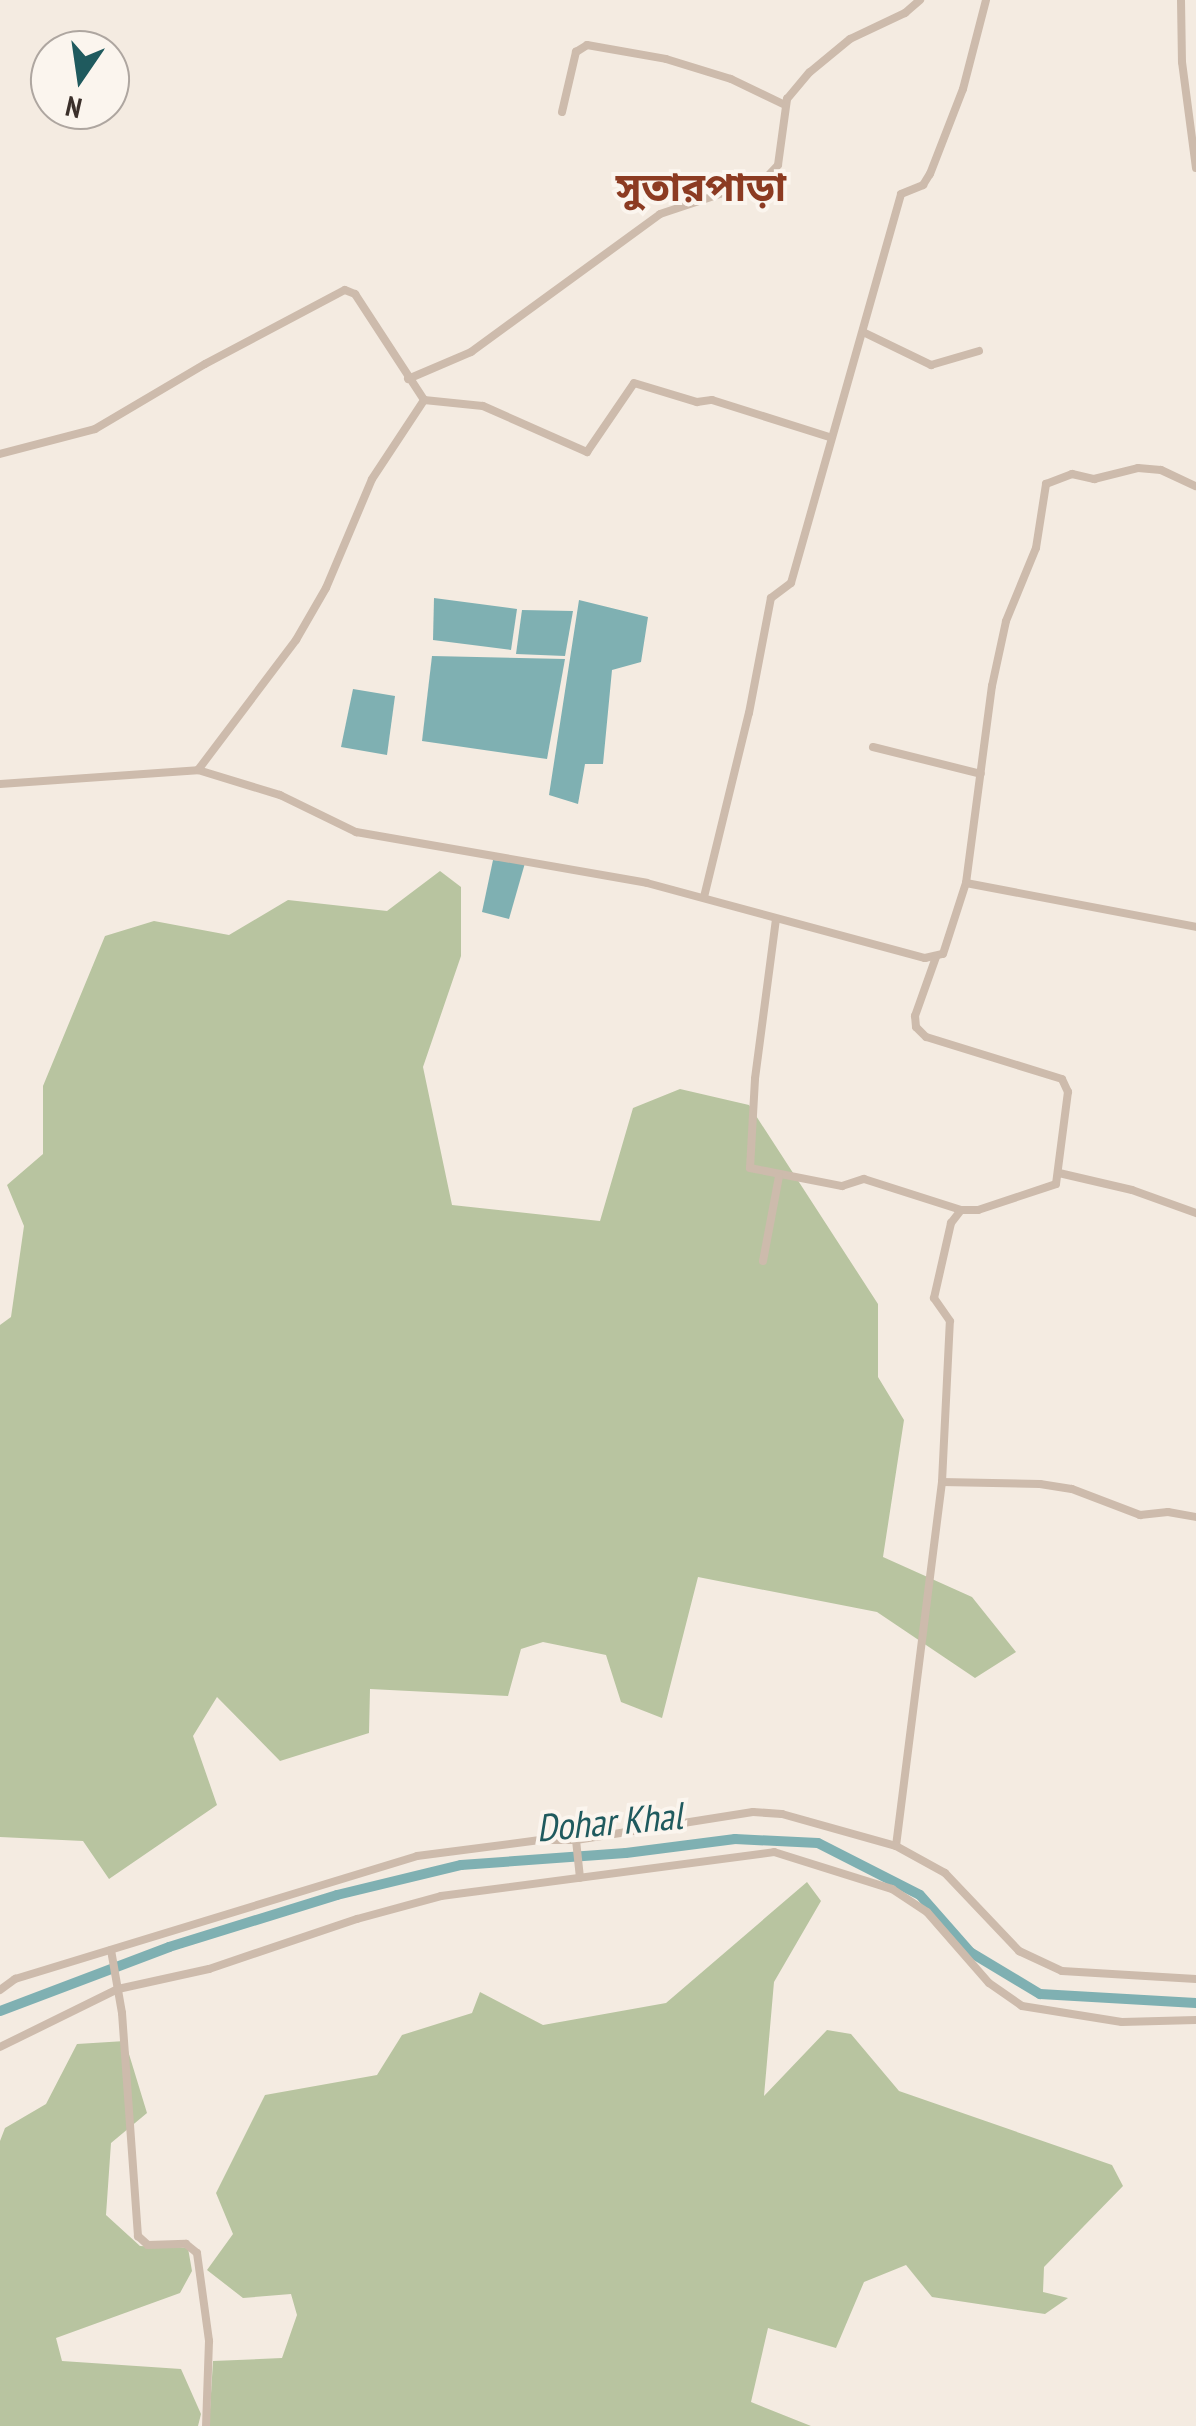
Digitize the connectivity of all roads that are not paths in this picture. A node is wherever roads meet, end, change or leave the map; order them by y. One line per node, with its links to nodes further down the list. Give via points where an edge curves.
1 (920, 0): 6 (street, via 850,39 810,72)
2 (986, 0): 9 (street, via 930,174 922,186 901,194)
3 (1181, 0): 5 (street)
4 (1196, 83): 5 (street)
5 (1186, 89): 8 (street)
6 (785, 105): 7 (street, via 666,58 587,46 576,52); 11 (street, via 778,164 765,179 660,214 471,352)
7 (562, 112)
8 (1196, 168)
9 (863, 332): 10 (street, via 931,365); 13 (street)
10 (979, 351)
11 (408, 379): 12 (street); 14 (street, via 355,294 344,290 95,429)
12 (424, 400): 13 (street, via 484,406 587,452 634,383); 17 (street, via 372,478 326,588 296,640)
13 (829, 437): 21 (street, via 791,583 771,598)
14 (0, 454)
15 (1196, 486): 18 (street, via 1138,468 1094,479 1072,474 1046,484 1036,548 1002,637)
16 (874, 747): 18 (street)
17 (198, 770): 19 (street); 21 (street, via 280,795 356,832)
18 (981, 774): 20 (street)
19 (0, 784)
20 (966, 883): 23 (street); 24 (street, via 943,954)
21 (704, 897): 22 (street)
22 (776, 919): 24 (street); 26 (street, via 750,1163 753,1170)
23 (1196, 927)
24 (936, 957): 25 (street, via 916,1028 926,1037 1062,1079 1068,1092)
25 (1058, 1173): 27 (street, via 1048,1190); 28 (street)
26 (779, 1176): 27 (street, via 842,1186 864,1179); 29 (street)
27 (961, 1210): 30 (street, via 951,1223 934,1298 950,1321)
28 (1196, 1213)
29 (763, 1260)
30 (942, 1482): 31 (street, via 1040,1484 1140,1516); 33 (street)
31 (1196, 1517)
32 (577, 1842): 33 (street, via 753,1812); 34 (street); 35 (street, via 540,1840 417,1856)
33 (896, 1846): 36 (street, via 945,1873 1020,1951 1062,1971)
34 (580, 1878): 37 (street, via 440,1896 208,1970); 39 (street, via 740,1855 798,1857 892,1889 927,1912 989,1983 1022,2006 1122,2022)
35 (112, 1951): 37 (street); 38 (street, via 15,1978)
36 (1196, 1979)
37 (118, 1986): 40 (street); 41 (street, via 138,2236 148,2246 186,2244 196,2253 210,2340)
38 (0, 1990)
39 (1196, 2020)
40 (0, 2048)
41 (206, 2426)

